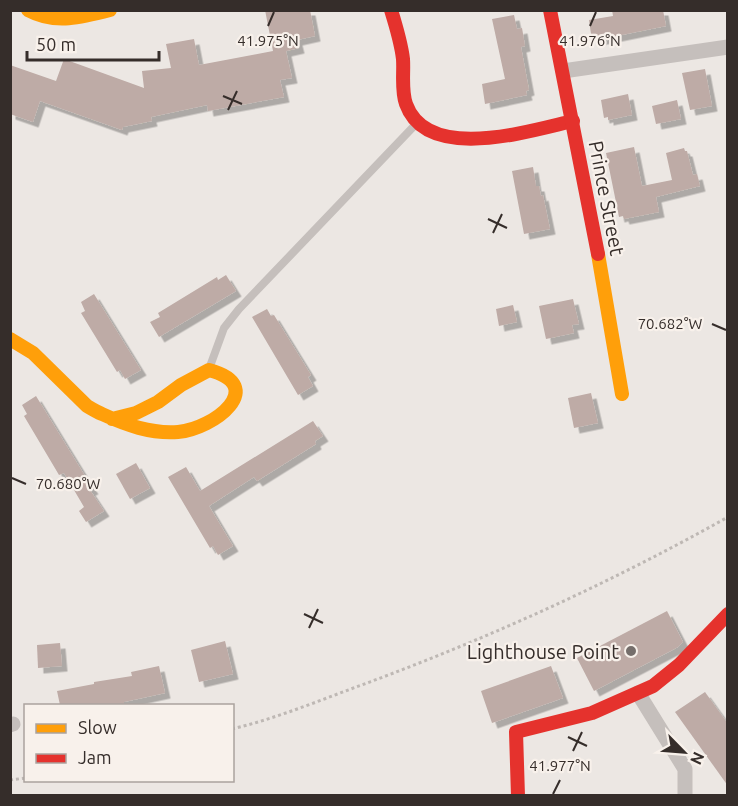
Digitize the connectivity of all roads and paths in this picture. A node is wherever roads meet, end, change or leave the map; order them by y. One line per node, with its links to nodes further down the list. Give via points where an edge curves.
1 (28, 10): 2 (street, via 47,20 63,21)
2 (110, 10)
3 (391, 10): 8 (street, via 400,37 406,104)
4 (550, 10): 6 (street, Prince Street)
5 (728, 47): 6 (street)
6 (564, 71): 7 (street, Prince Street)
7 (573, 122): 8 (street, via 464,140 443,137); 11 (street, Prince Street)
8 (417, 123): 10 (lane, via 239,309 224,328)
9 (10, 339): 12 (street, via 25,346 86,406)
10 (209, 370): 12 (street, via 158,402); 12 (street, via 225,375 236,394 230,408 219,418 173,433)
11 (622, 394)
12 (112, 419)
13 (728, 517): 16 (path, via 647,562 449,653)
14 (728, 614): 15 (street, via 679,665)
15 (638, 693): 17 (street, via 592,713 516,732); 18 (street, via 685,769)
16 (234, 728)
17 (518, 795)
18 (685, 795)

